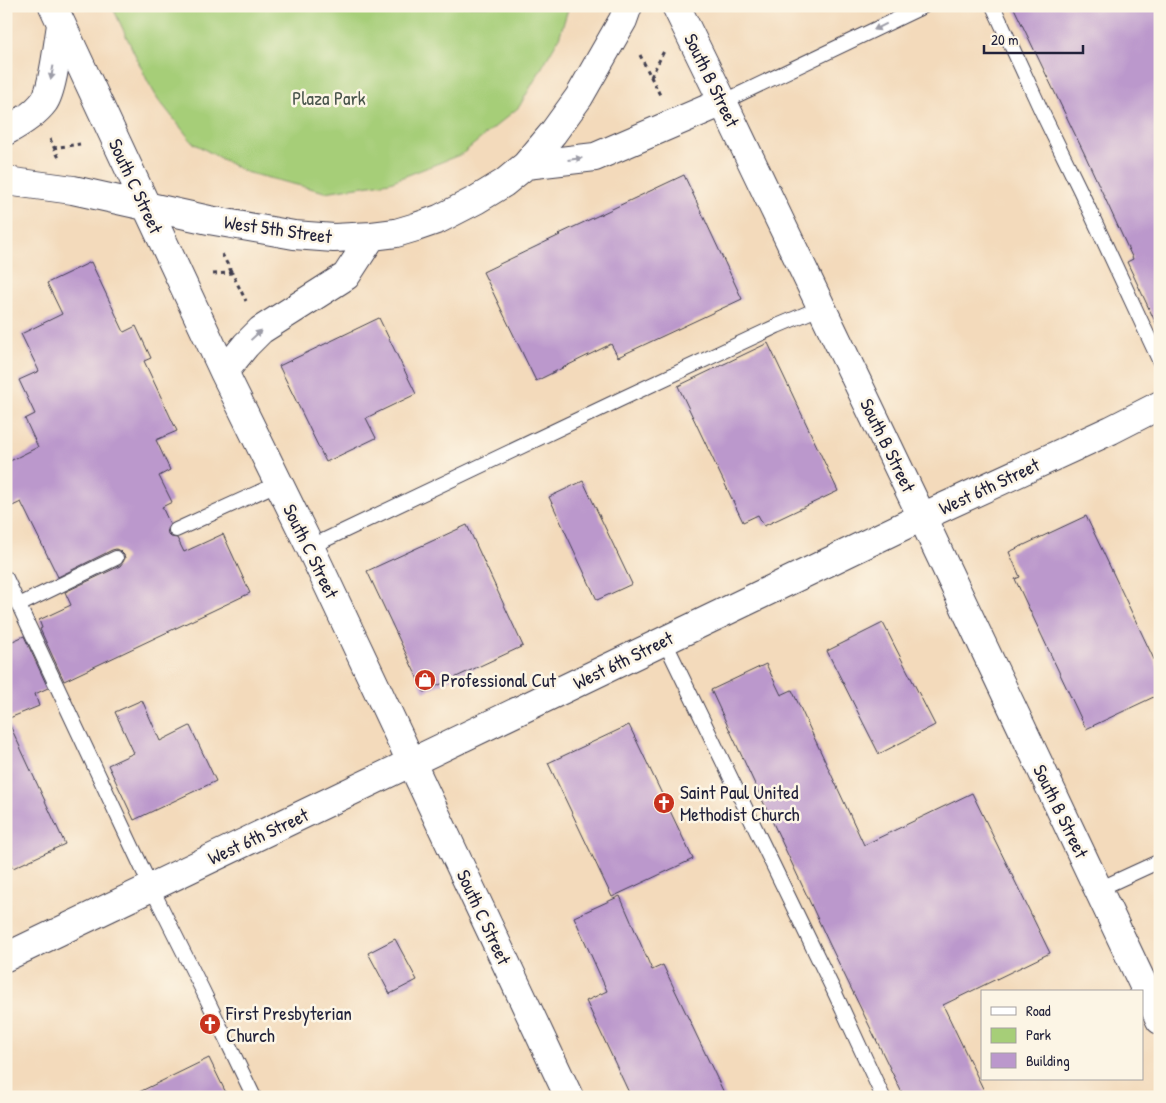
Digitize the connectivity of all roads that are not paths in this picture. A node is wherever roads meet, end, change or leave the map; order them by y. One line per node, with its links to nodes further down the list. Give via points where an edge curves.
1 (628, 6): 8 (street, West 5th Street, via 579,97)
2 (676, 6): 6 (street, South B Street)
3 (924, 6): 6 (lane, one-way to 6)
4 (993, 6): 13 (lane)
5 (57, 16): 7 (street, one-way to 7, via 50,87 45,100 36,111); 10 (street, South C Street)
6 (723, 102): 8 (street, one-way to 6, via 594,157); 12 (street, South B Street)
7 (6, 131)
8 (526, 165): 11 (street, West 5th Street, via 476,200 439,219 396,233)
9 (6, 180): 10 (street, West 5th Street)
10 (145, 205): 11 (street, West 5th Street, via 294,236); 14 (street, South C Street)
11 (372, 236): 14 (street, one-way to 11, via 260,330 346,276)
12 (822, 307): 17 (street, South B Street); 19 (lane)
13 (1160, 362)
14 (224, 372): 16 (street, South C Street)
15 (1160, 405): 17 (street, West 6th Street)
16 (278, 483): 18 (lane); 19 (street, South C Street)
17 (922, 517): 23 (street, West 6th Street); 27 (street, South B Street)
18 (176, 530)
19 (310, 547): 24 (street, South C Street)
20 (116, 558): 22 (lane)
21 (6, 578): 22 (lane)
22 (19, 605): 26 (lane)
23 (664, 640): 24 (street, West 6th Street); 32 (lane)
24 (411, 763): 26 (street, West 6th Street); 31 (street, South C Street)
25 (1160, 860): 27 (lane)
26 (151, 887): 28 (street, West 6th Street); 30 (lane)
27 (1099, 889): 29 (street, South B Street)
28 (6, 957)
29 (1160, 1020)
30 (254, 1097)
31 (569, 1097)
32 (883, 1097)

